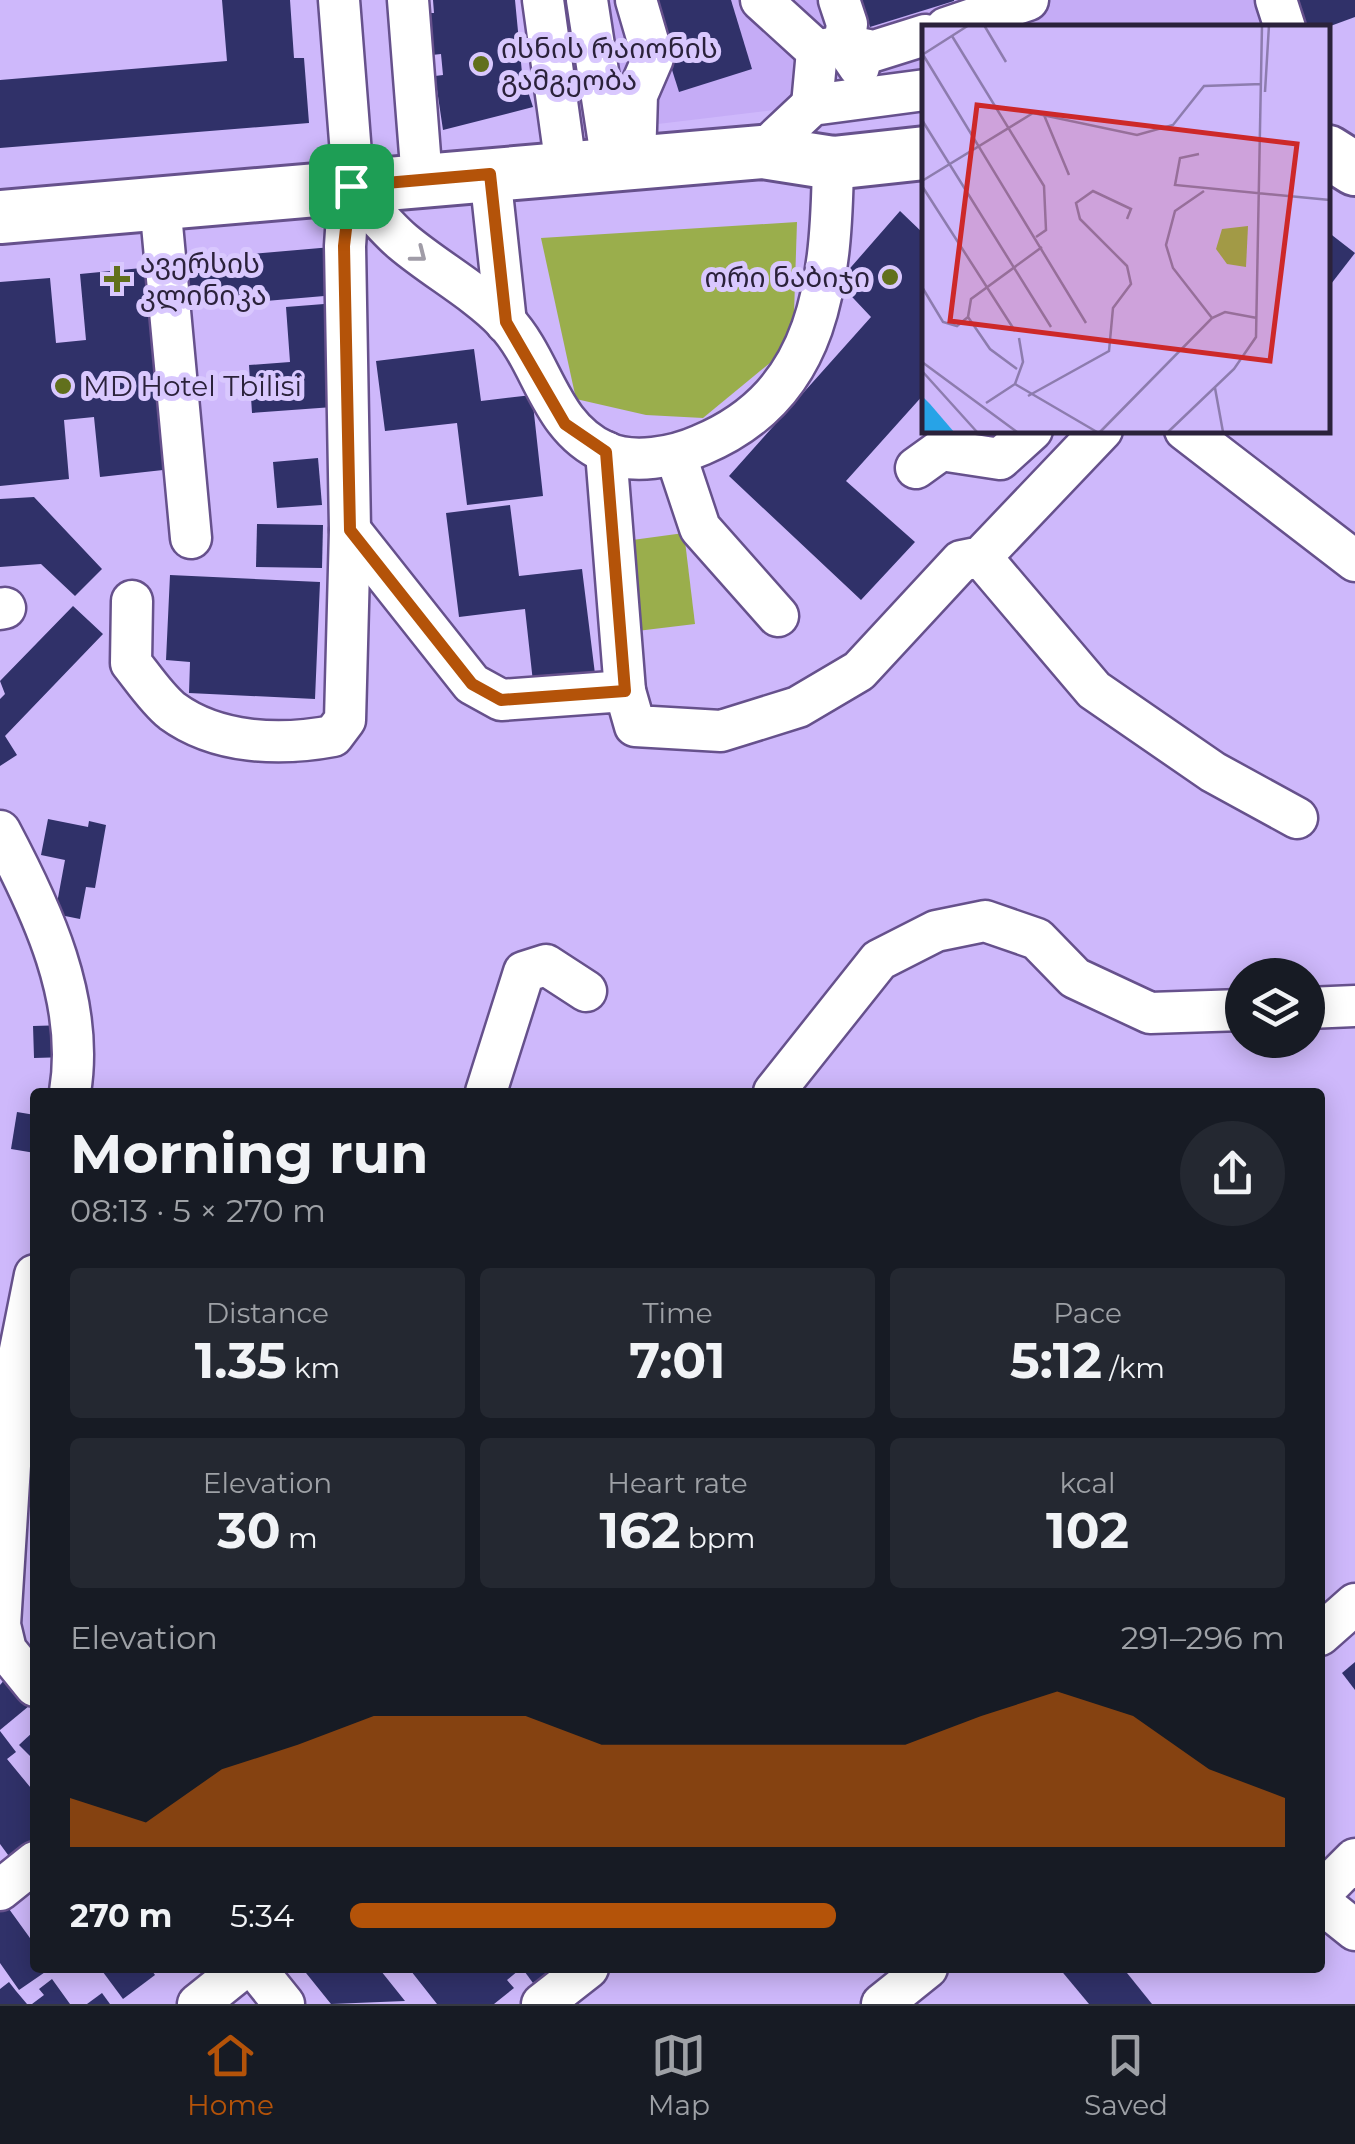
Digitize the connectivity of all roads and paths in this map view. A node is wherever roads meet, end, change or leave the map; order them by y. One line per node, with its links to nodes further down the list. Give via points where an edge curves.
1 (339, 0): 26 (street)
2 (408, 0): 25 (street)
3 (542, 0): 22 (street)
4 (587, 0): 22 (street)
5 (616, 0): 15 (street)
6 (636, 0): 15 (street, via 653,58)
7 (761, 0): 14 (street)
8 (839, 0): 14 (street, via 846,24)
9 (1028, 0): 11 (street)
10 (1276, 0): 12 (street)
11 (955, 25)
12 (1284, 25)
13 (922, 36): 14 (street, via 874,50)
14 (831, 48): 16 (street); 17 (street)
15 (637, 95): 22 (street)
16 (812, 105): 17 (street); 18 (street)
17 (911, 110): 18 (main road)
18 (762, 152): 21 (main road); 22 (main road)
19 (922, 153): 21 (main road)
20 (1330, 153): 23 (main road)
21 (833, 163): 34 (street, via 827,281 811,339 774,398 714,440)
22 (604, 164): 24 (main road)
23 (1355, 169)
24 (490, 174): 25 (main road); 29 (street)
25 (422, 180): 26 (main road)
26 (351, 186): 27 (main road); 29 (street, one-way to 29, via 399,239); 36 (street, via 344,246)
27 (160, 203): 28 (main road); 37 (street)
28 (0, 217)
29 (506, 322): 33 (street, via 565,424)
30 (1030, 432): 35 (street, via 1000,460 941,450)
31 (1100, 432): 38 (street)
32 (1188, 432): 39 (street)
33 (606, 452): 34 (street); 42 (street)
34 (676, 456): 41 (street, via 700,528)
35 (916, 468)
36 (350, 530): 40 (street, via 346,720 333,736 234,739 172,711 130,663); 42 (street, via 472,684 501,700)
37 (191, 538)
38 (981, 556): 42 (street, via 961,561 859,670 798,706 722,731 635,726); 43 (street, via 1094,690 1213,772)
39 (1355, 561)
40 (132, 600)
41 (778, 616)
42 (625, 691)
43 (1296, 818)
44 (0, 831): 49 (street, via 37,902 66,994 76,1056)
45 (586, 991): 50 (street, via 546,965 524,972)
46 (1355, 1006): 47 (street)
47 (1325, 1007)
48 (1225, 1010): 51 (street, via 1150,1012 1076,978 1037,939 984,921 936,931 879,960)
49 (71, 1088)
50 (487, 1088)
51 (777, 1088)
52 (30, 1300): 53 (street, via 16,1370)
53 (19, 1580): 56 (street, via 0,1625 6,1650)
54 (1355, 1604): 55 (street)
55 (1325, 1630)
56 (30, 1680)
57 (1355, 1859): 59 (street)
58 (30, 1866): 60 (street)
59 (1325, 1889)
60 (0, 1890)
61 (1325, 1906): 62 (street)
62 (1355, 1930)
63 (238, 1973): 67 (street)
64 (259, 1973): 68 (street)
65 (582, 1973): 69 (street)
66 (921, 1973): 70 (street)
67 (198, 2004)
68 (284, 2004)
69 (542, 2004)
70 (882, 2004)

